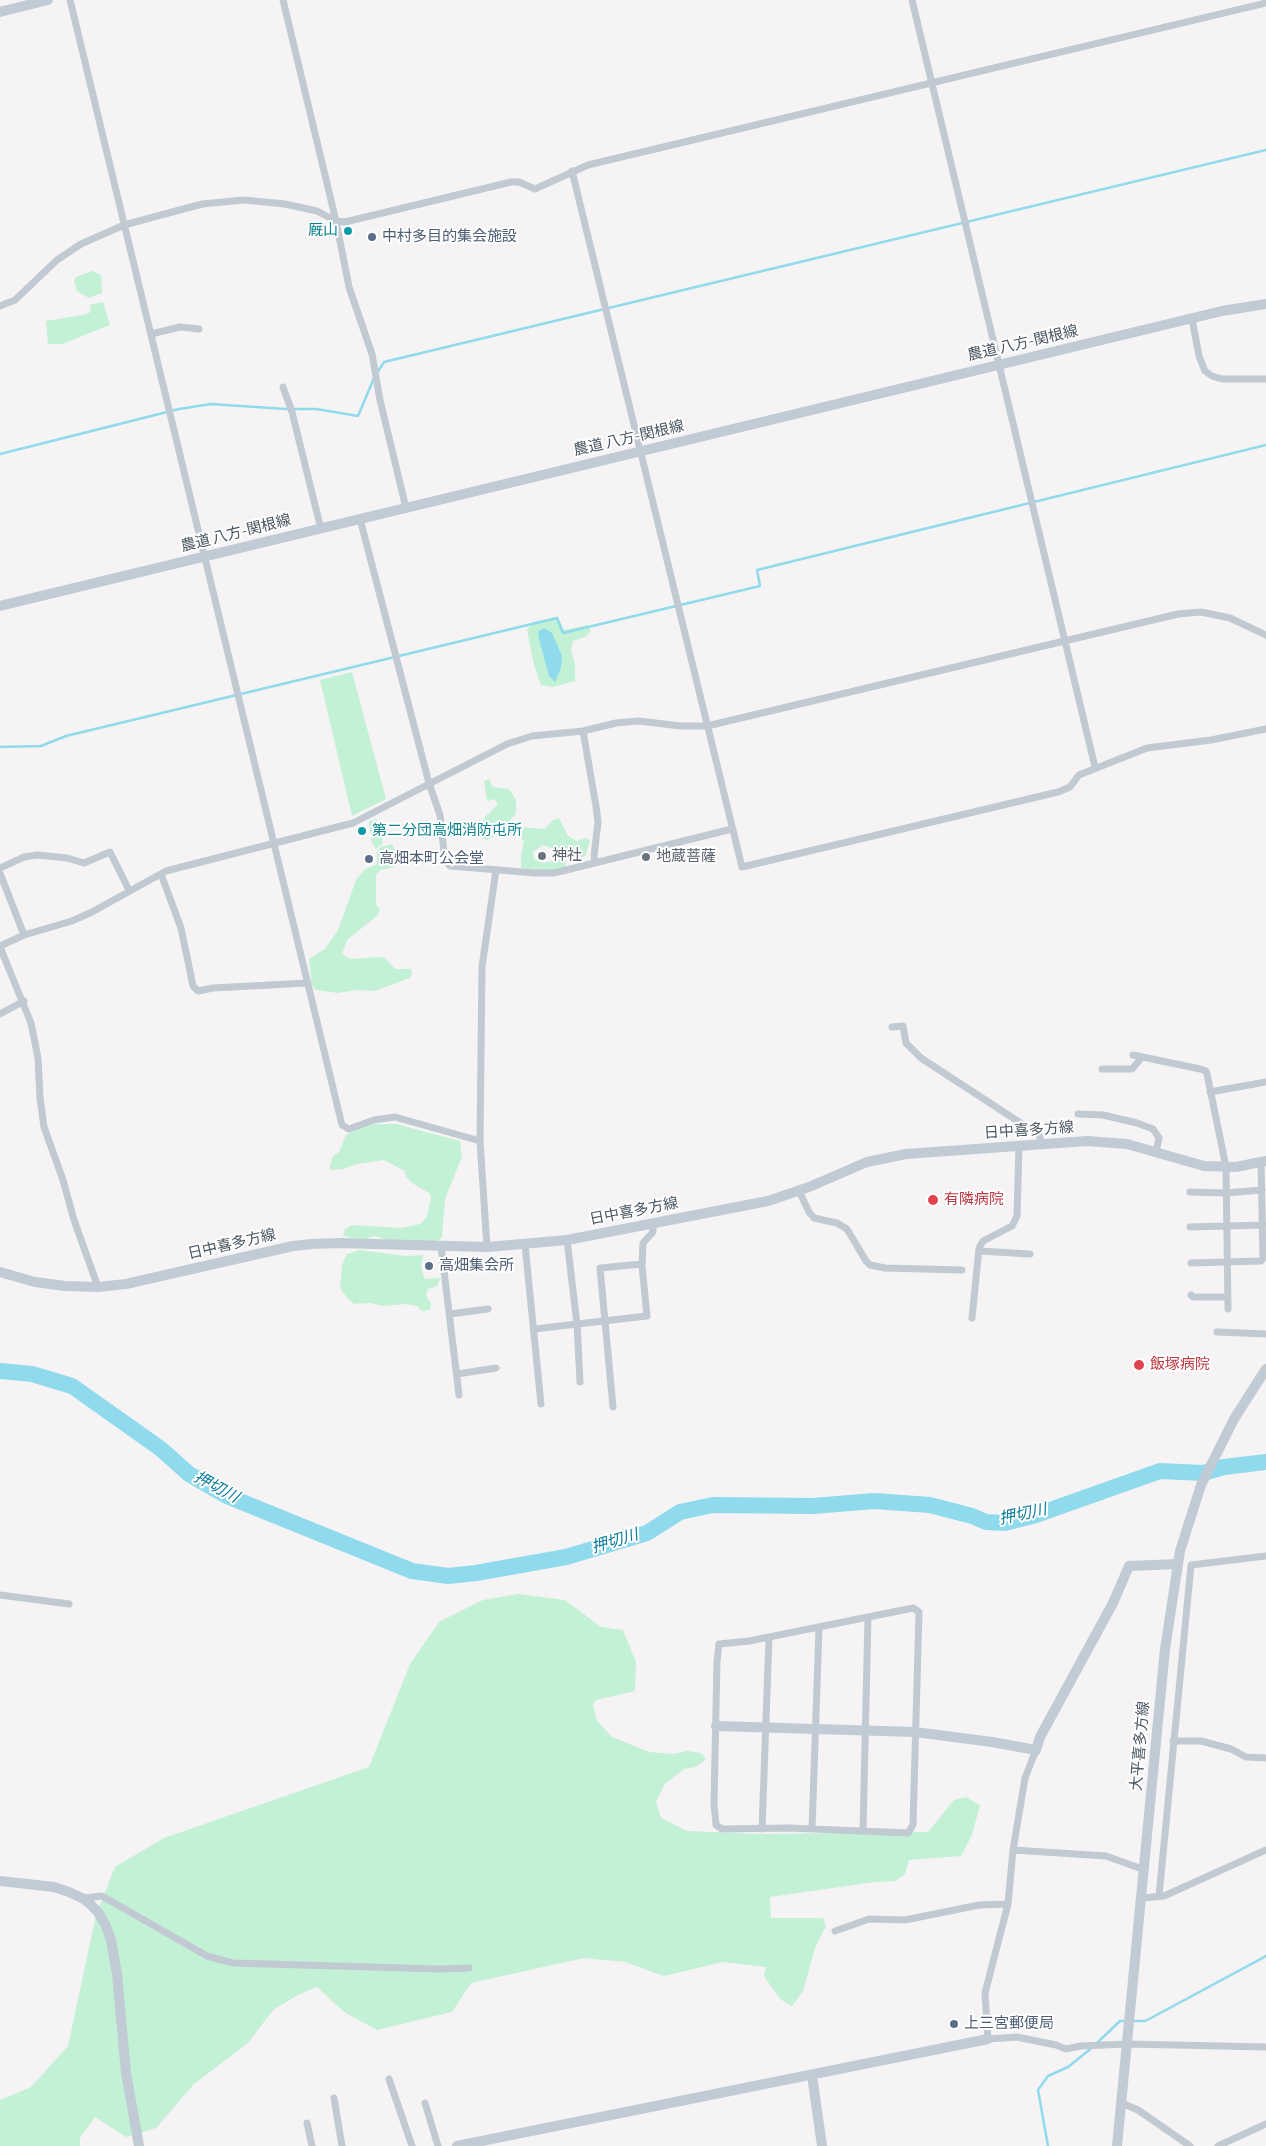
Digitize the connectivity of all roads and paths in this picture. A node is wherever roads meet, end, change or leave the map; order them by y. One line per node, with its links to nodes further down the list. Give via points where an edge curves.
1 (48, 0): 6 (street)
2 (70, 0): 10 (street)
3 (283, 0): 9 (street)
4 (912, 0): 7 (street)
5 (1266, 3): 7 (street)
6 (0, 12)
7 (931, 82): 8 (street, via 588,165); 16 (street)
8 (572, 172): 9 (street, via 534,189 511,182 345,222); 19 (street)
9 (336, 221): 10 (street, via 317,211 244,200 202,204); 20 (street, via 350,288 372,354)
10 (124, 225): 12 (street, via 81,244 57,260 16,300); 15 (street)
11 (1266, 304): 13 (street, 農道 八方-関根線)
12 (0, 306)
13 (1192, 319): 16 (street, 農道 八方-関根線); 17 (street, via 1205,371 1222,379)
14 (199, 329): 15 (street, via 180,327)
15 (151, 334): 23 (street)
16 (1000, 365): 19 (street, 農道 八方-関根線); 26 (street)
17 (1266, 379)
18 (283, 387): 22 (street)
19 (640, 452): 20 (street, 農道 八方-関根線); 27 (street)
20 (406, 508): 21 (street, 農道 八方-関根線)
21 (360, 519): 22 (street, 農道 八方-関根線); 31 (street)
22 (321, 529): 23 (street, 農道 八方-関根線)
23 (206, 557): 24 (street, 農道 八方-関根線); 33 (street)
24 (0, 606)
25 (1266, 635): 26 (street, via 1230,618 1201,612 1178,614)
26 (1066, 640): 27 (street); 30 (street)
27 (707, 726): 29 (street, via 638,721); 32 (street)
28 (1266, 728): 30 (street, via 1211,740 1147,748)
29 (583, 731): 31 (street, via 532,736 507,744); 34 (street, via 598,822)
30 (1095, 767): 32 (street, via 1078,775 1070,788 1058,792 742,867)
31 (430, 782): 33 (street, via 353,823); 36 (street, via 440,816 447,863 450,866)
32 (732, 829): 34 (street)
33 (275, 843): 38 (street); 42 (street)
34 (595, 862): 36 (street, via 554,872)
35 (0, 868): 39 (street, via 37,855 84,863 110,852)
36 (496, 870): 52 (street, via 482,967)
37 (0, 873): 40 (street)
38 (161, 874): 39 (street); 42 (street, via 184,936 193,986 198,991)
39 (129, 890): 40 (street, via 72,921)
40 (24, 935): 41 (street)
41 (0, 946): 43 (street)
42 (308, 983): 52 (street, via 342,1125 349,1129 395,1117)
43 (24, 1001): 44 (street); 77 (street, via 38,1058 44,1127)
44 (0, 1014)
45 (892, 1027): 53 (street, via 903,1026 906,1043 921,1058 1039,1134)
46 (1133, 1055): 47 (street)
47 (1142, 1057): 48 (street, via 1132,1069); 50 (street, via 1206,1071)
48 (1102, 1070)
49 (1266, 1082): 50 (street)
50 (1210, 1092): 57 (street)
51 (1078, 1114): 55 (street, via 1103,1115 1153,1129 1159,1138)
52 (480, 1141): 69 (street)
53 (1043, 1145): 54 (street, 日中喜多方線); 55 (street, 日中喜多方線, via 1100,1142 1127,1144)
54 (1019, 1146): 59 (street, 日中喜多方線, via 891,1156 862,1164); 70 (street, via 1016,1222 983,1241)
55 (1156, 1152): 57 (street, 日中喜多方線, via 1204,1166)
56 (1264, 1162): 57 (street, 日中喜多方線); 58 (street)
57 (1226, 1167): 61 (street)
58 (1262, 1190): 61 (street); 63 (street)
59 (799, 1191): 62 (street, 日中喜多方線, via 768,1202); 75 (street, via 808,1212 814,1218 837,1223 847,1230 870,1264 885,1268)
60 (1190, 1192): 61 (street)
61 (1225, 1193): 65 (street)
62 (653, 1224): 66 (street, 日中喜多方線); 74 (street, via 653,1232 642,1242)
63 (1263, 1225): 65 (street); 72 (street, via 1264,1258 1261,1261)
64 (1190, 1227): 65 (street)
65 (1226, 1227): 72 (street)
66 (566, 1240): 67 (street, 日中喜多方線); 85 (street)
67 (525, 1245): 69 (street, 日中喜多方線); 86 (street)
68 (441, 1246): 69 (street, 日中喜多方線); 77 (street, 日中喜多方線, via 339,1242 293,1246 126,1284); 82 (street)
69 (487, 1247)
70 (979, 1251): 71 (street); 83 (street)
71 (1030, 1254)
72 (1227, 1262): 73 (street); 79 (street)
73 (1190, 1263)
74 (642, 1264): 84 (street, via 600,1268); 84 (street, via 647,1316)
75 (962, 1270)
76 (0, 1272): 77 (street, 日中喜多方線, via 35,1282)
77 (98, 1287)
78 (1191, 1295): 79 (street)
79 (1227, 1296): 81 (street)
80 (488, 1309): 82 (street)
81 (1228, 1309)
82 (450, 1314): 91 (street)
83 (972, 1318)
84 (604, 1321): 85 (street); 95 (street)
85 (577, 1324): 86 (street); 92 (street)
86 (534, 1329): 94 (street)
87 (1217, 1332): 88 (street)
88 (1266, 1334)
89 (496, 1368): 91 (street)
90 (1266, 1369): 97 (street, 大平喜多方線, via 1234,1419 1201,1485)
91 (457, 1374): 93 (street)
92 (580, 1382)
93 (460, 1395)
94 (541, 1404)
95 (613, 1407)
96 (1266, 1556): 108 (street, via 1191,1565)
97 (1178, 1564): 109 (street, via 1129,1566); 116 (street, 大平喜多方線, via 1165,1649)
98 (0, 1596): 99 (street)
99 (68, 1604)
100 (868, 1617): 101 (street); 106 (street); 107 (street, via 913,1608 920,1612)
101 (819, 1628): 102 (street); 105 (street)
102 (769, 1637): 103 (street, via 720,1644); 104 (street)
103 (716, 1726): 104 (street); 111 (street, via 716,1825 722,1829)
104 (766, 1728): 105 (street); 111 (street)
105 (816, 1729): 106 (street); 112 (street)
106 (866, 1731): 107 (street); 113 (street)
107 (915, 1732): 109 (street); 113 (street, via 914,1825 908,1833)
108 (1173, 1741): 110 (street, via 1201,1741 1231,1749 1246,1757); 119 (street)
109 (1036, 1750): 114 (street, via 1025,1778)
110 (1266, 1758)
111 (762, 1829): 112 (street)
112 (812, 1829): 113 (street)
113 (863, 1831)
114 (1013, 1850): 116 (street, via 1106,1856); 121 (street)
115 (1266, 1850): 119 (street)
116 (1145, 1870): 120 (street, 大平喜多方線)
117 (0, 1881): 118 (street, via 54,1887)
118 (69, 1892): 123 (street, via 86,1898 102,1896 207,1956 233,1963); 134 (street, via 84,1899 98,1912 111,1940 126,2073)
119 (1159, 1896): 120 (street)
120 (1142, 1898): 125 (street, 大平喜多方線)
121 (1008, 1904): 122 (street, via 971,1907 905,1920 869,1919); 124 (street, via 985,1993)
122 (835, 1932)
123 (469, 1968)
124 (988, 2039): 125 (street, via 1018,2037 1066,2049); 127 (street)
125 (1127, 2044): 126 (street); 131 (street, 大平喜多方線)
126 (1266, 2048)
127 (812, 2075): 139 (street); 140 (street)
128 (389, 2079): 137 (street)
129 (334, 2098): 136 (street)
130 (425, 2103): 138 (street)
131 (1122, 2103): 141 (street, 大平喜多方線); 142 (street, via 1138,2110)
132 (307, 2123): 135 (street)
133 (1266, 2124): 143 (street)
134 (139, 2146)
135 (312, 2146)
136 (342, 2146)
137 (412, 2146)
138 (438, 2146)
139 (457, 2146)
140 (822, 2146)
141 (1117, 2146)
142 (1190, 2146)
143 (1218, 2146)

